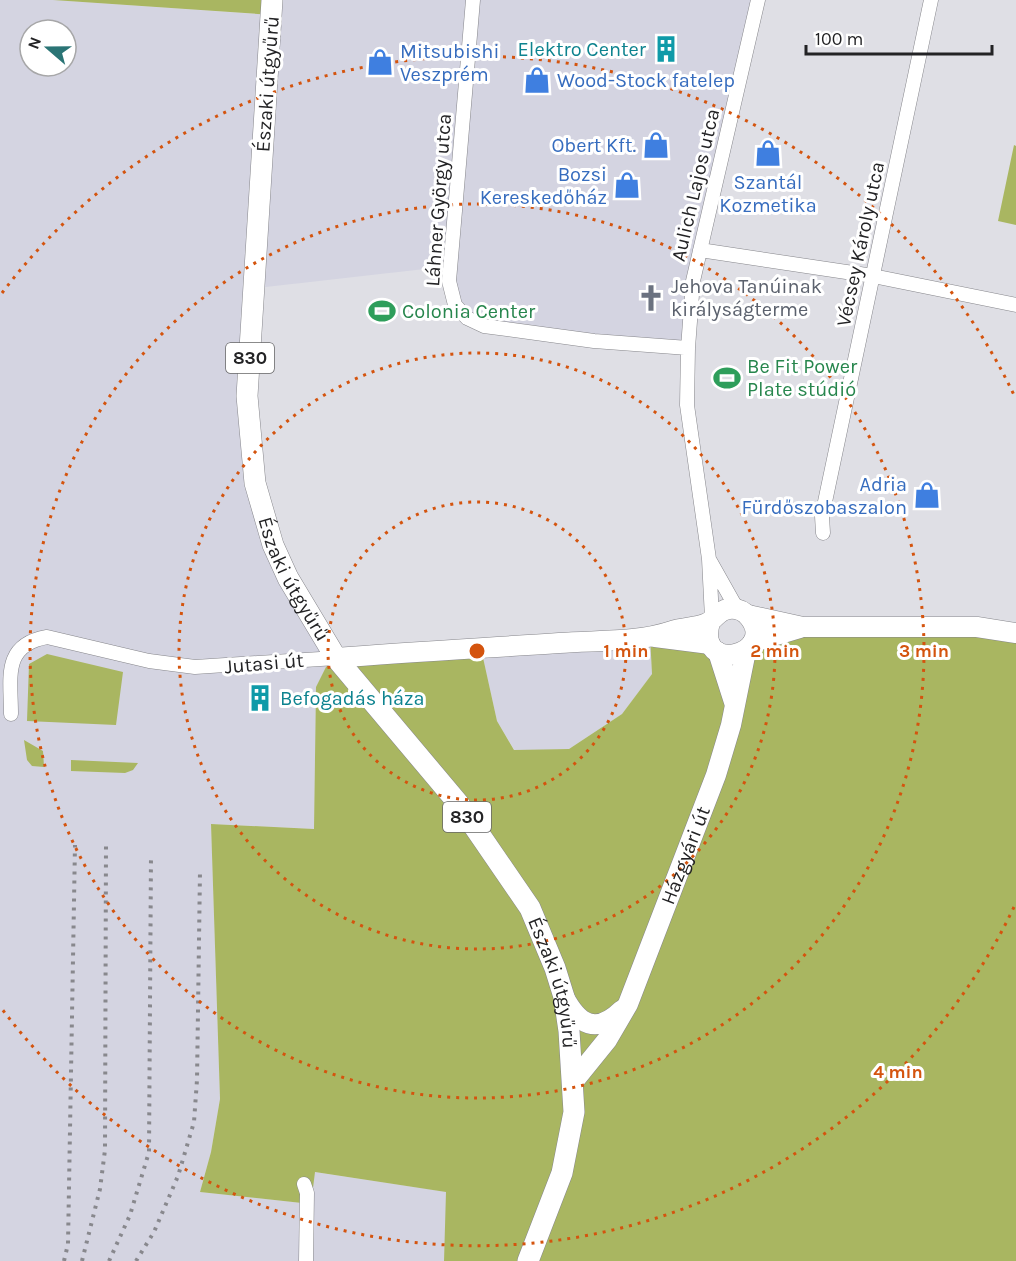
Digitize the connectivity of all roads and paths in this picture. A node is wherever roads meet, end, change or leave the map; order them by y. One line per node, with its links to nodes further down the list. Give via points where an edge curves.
1 (272, 0): 18 (main road, Északi útgyűrű / 830, via 248,396 250,443 255,483 273,545)
2 (473, 0): 8 (street, Láhner György utca, via 449,281 455,305 467,318 484,326 594,341)
3 (758, 0): 5 (street, Aulich Lajos utca)
4 (932, 0): 6 (street, Vécsey Károly utca)
5 (700, 250): 6 (street); 8 (street, Aulich Lajos utca, via 693,281)
6 (873, 276): 7 (street); 9 (street, Vécsey Károly utca, via 822,516)
7 (1016, 305)
8 (688, 348): 10 (street, Aulich Lajos utca, via 687,405)
9 (823, 532)
10 (709, 559): 11 (street, Aulich Lajos utca); 12 (street, Aulich Lajos utca)
11 (743, 612): 12 (street, Jutasi út, via 723,610); 13 (street, Jutasi út); 16 (street, via 754,628)
12 (711, 620): 15 (street, Jutasi út); 17 (street, via 708,635)
13 (803, 627): 14 (street, Jutasi út, via 976,627); 16 (street, Jutasi út)
14 (1016, 633)
15 (655, 637): 17 (street, Jutasi út); 18 (street, Jutasi út)
16 (749, 646): 17 (street, Jutasi út, via 729,656); 19 (street, Házgyári út)
17 (714, 648): 19 (street)
18 (336, 658): 20 (street, Jutasi út, via 195,667 149,661 47,637 25,643 17,650 11,670); 21 (main road, Északi útgyűrű / 830, via 458,803 530,908)
19 (735, 705): 22 (street, Házgyári út, via 716,775)
20 (11, 714)
21 (564, 997): 22 (street, via 578,1020 595,1024 607,1022); 23 (main road, Északi útgyűrű / 830)
22 (628, 1004): 23 (street, Házgyári út, via 607,1040)
23 (573, 1082): 26 (main road, 830, via 570,1140 562,1173)
24 (304, 1184): 25 (street)
25 (306, 1261)
26 (528, 1261)

